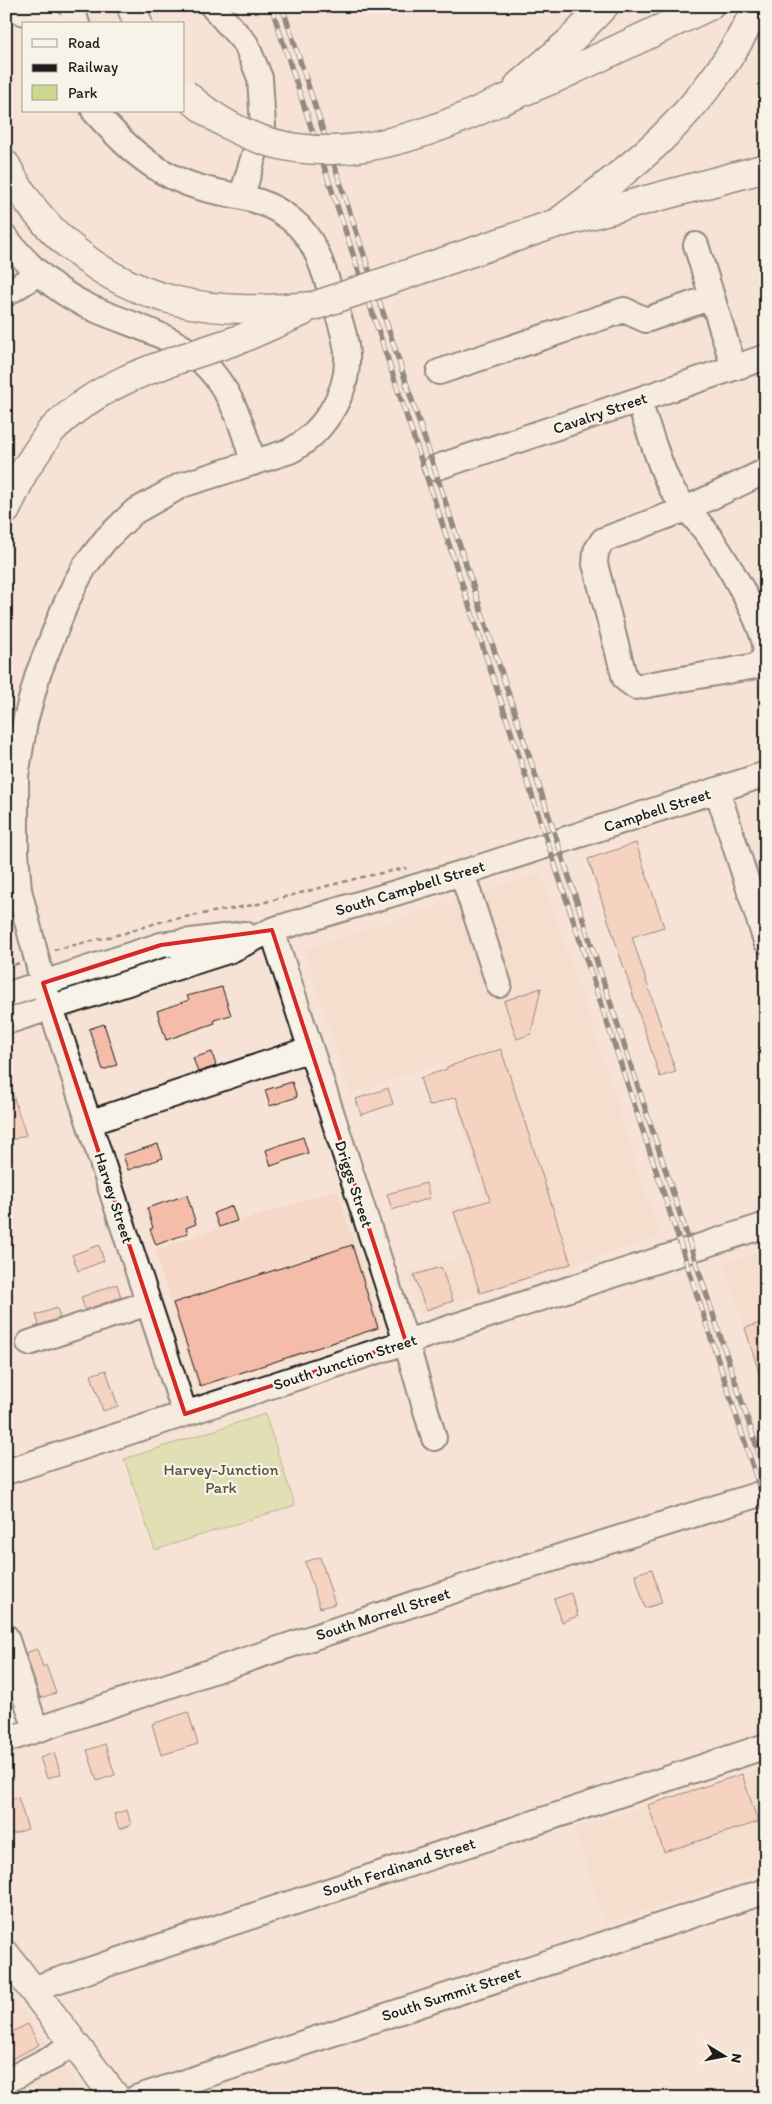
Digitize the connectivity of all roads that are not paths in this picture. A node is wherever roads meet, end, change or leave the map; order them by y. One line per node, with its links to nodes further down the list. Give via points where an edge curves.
1 (9, 6): 9 (street)
2 (47, 6): 10 (street)
3 (71, 6): 11 (street)
4 (131, 6): 12 (main road)
5 (212, 6): 20 (street, via 246,44 260,78 263,126)
6 (604, 6): 14 (main road, via 544,64)
7 (709, 6): 14 (main road, via 537,87)
8 (757, 6): 21 (main road, via 737,44 680,120 639,159)
9 (50, 22)
10 (52, 22)
11 (76, 22)
12 (137, 22)
13 (185, 94): 14 (main road, bridge, via 213,116 252,137 285,146 323,150 357,149 396,142 438,129)
14 (491, 105)
15 (95, 112): 17 (street, Harvey Street)
16 (107, 112): 17 (street)
17 (116, 135): 20 (street, Harvey Street, via 138,156 164,173 206,189)
18 (6, 165): 27 (main road, via 28,202 57,235 77,253 126,283 164,298 223,308)
19 (766, 168): 21 (main road)
20 (242, 195): 32 (street, Harvey Street, via 282,213 313,244 326,276 347,354 347,368 338,400 321,426 290,452)
21 (557, 223): 27 (main road, bridge)
22 (6, 238): 24 (street)
23 (696, 245): 26 (street)
24 (39, 273): 25 (street); 32 (street, via 79,302 155,332 200,360 220,383 239,414)
25 (6, 294)
26 (712, 298): 29 (street); 30 (street, via 646,320 624,310)
27 (314, 306): 36 (main road, bridge, via 259,332 110,386 78,407 50,432 24,472)
28 (766, 357): 29 (street, Cavalry Street)
29 (734, 368): 31 (street, Cavalry Street)
30 (439, 372)
31 (638, 400): 33 (street, Cavalry Street); 35 (street, via 670,486)
32 (253, 463): 41 (street, Harvey Street, via 182,485 150,502 120,524 85,566 64,608 31,700 19,752)
33 (435, 468)
34 (766, 472): 35 (street)
35 (686, 509): 37 (street, via 724,556 757,622); 37 (street, via 603,540 596,551 595,564 626,679 636,687 647,686 756,666)
36 (6, 510)
37 (765, 654)
38 (766, 774): 39 (street, Campbell Street)
39 (717, 790): 40 (street, Campbell Street); 43 (street)
40 (548, 845): 42 (street, South Campbell Street)
41 (11, 853): 46 (street, Harvey Street)
42 (462, 873): 44 (street, South Campbell Street); 47 (street)
43 (760, 902): 45 (street)
44 (272, 930): 46 (street, South Campbell Street, via 161,945); 49 (street, South Campbell Street, via 231,950); 51 (street, Driggs Street)
45 (766, 941)
46 (43, 983): 48 (street, South Campbell Street); 49 (street, Harvey Street)
47 (499, 985)
48 (6, 995)
49 (51, 1007): 50 (street, South Campbell Street); 52 (street, Harvey Street)
50 (6, 1022)
51 (310, 1049): 52 (street); 55 (street, Driggs Street)
52 (89, 1123): 54 (street, Harvey Street)
53 (766, 1225): 55 (street, South Junction Street)
54 (148, 1303): 56 (street); 57 (street, Harvey Street)
55 (406, 1342): 57 (street, South Junction Street); 58 (street, Driggs Street)
56 (29, 1343)
57 (185, 1414): 59 (street, South Junction Street)
58 (434, 1438)
59 (6, 1472)
60 (763, 1492): 62 (street, South Morrell Street, via 476,1583)
61 (6, 1637): 62 (street)
62 (36, 1730): 63 (street, South Morrell Street)
63 (6, 1740)
64 (766, 1746): 67 (street, South Ferdinand Street)
65 (766, 1891): 71 (street, South Summit Street)
66 (6, 1955): 67 (main road)
67 (32, 1989): 68 (main road)
68 (73, 2042): 69 (street, via 56,2056); 70 (main road)
69 (6, 2081)
70 (116, 2098)
71 (136, 2098)

